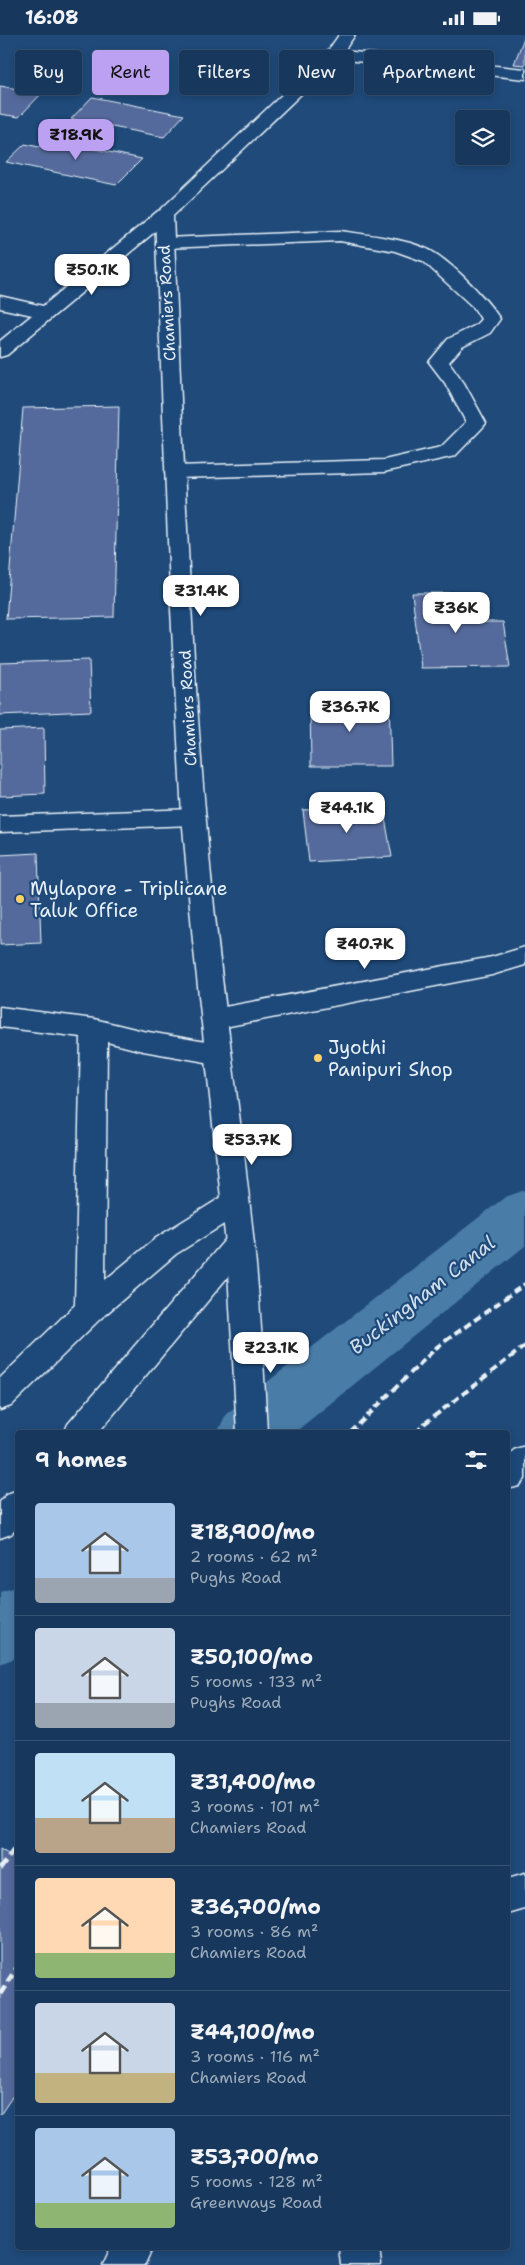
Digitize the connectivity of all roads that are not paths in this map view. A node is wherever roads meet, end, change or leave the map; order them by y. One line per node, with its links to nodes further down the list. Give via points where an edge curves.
1 (347, 35): 2 (street)
2 (336, 50)
3 (354, 57): 4 (street)
4 (525, 74)
5 (290, 95): 6 (street)
6 (164, 215): 7 (street, Chamiers Road); 9 (street)
7 (165, 243): 11 (street, Chamiers Road); 11 (street, via 340,236 399,246 429,257 481,304 491,319 483,329 455,343 439,362 476,423 448,452 384,466)
8 (0, 302): 9 (street)
9 (46, 312): 10 (street)
10 (0, 351)
11 (175, 472): 12 (street, Chamiers Road)
12 (194, 817): 13 (street); 16 (street, Chamiers Road)
13 (0, 825)
14 (525, 956): 16 (street, via 492,966)
15 (0, 1017): 17 (street)
16 (214, 1019): 18 (street, Chamiers Road)
17 (94, 1029): 18 (street); 21 (street)
18 (218, 1054): 19 (street, Chamiers Road)
19 (236, 1203): 20 (street, Chamiers Road); 21 (street, via 166,1246)
20 (240, 1242): 23 (street); 24 (street, Chamiers Road)
21 (90, 1310): 22 (street)
22 (0, 1397)
23 (82, 1430)
24 (252, 1430)
25 (525, 1459): 26 (street)
26 (510, 1474)
27 (15, 1507): 28 (street)
28 (0, 1524)
29 (525, 1891): 30 (street)
30 (510, 1895)
31 (132, 2250): 33 (street)
32 (359, 2250): 34 (street)
33 (123, 2265)
34 (361, 2265)

